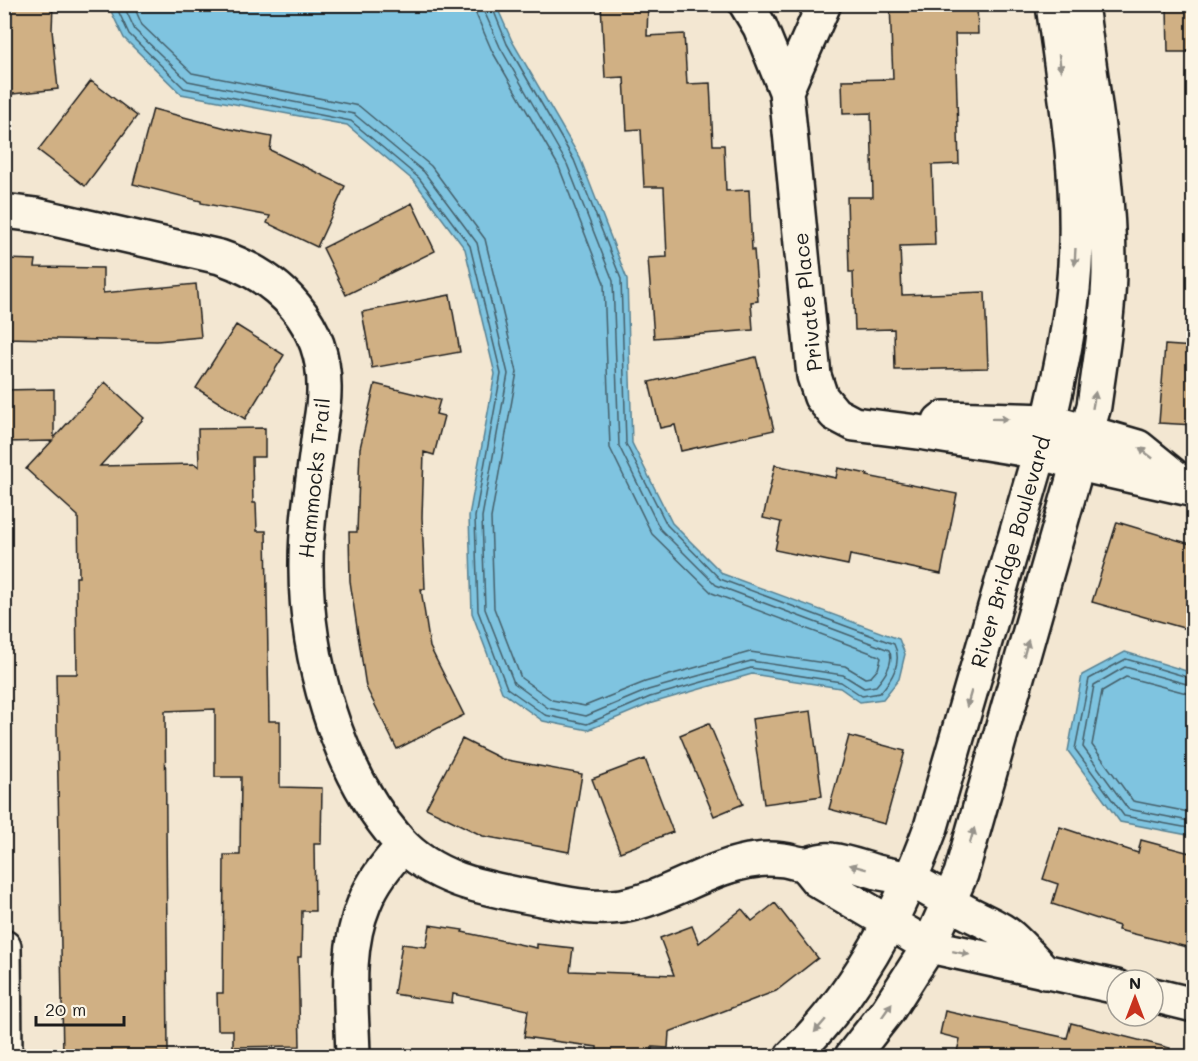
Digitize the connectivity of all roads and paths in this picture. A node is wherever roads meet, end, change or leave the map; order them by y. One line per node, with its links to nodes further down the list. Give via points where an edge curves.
1 (746, 4): 5 (street, Private Place, via 760,27)
2 (824, 4): 5 (street, Private Place)
3 (1053, 4): 8 (street, River Bridge Boulevard, one-way to 8, via 1074,164 1076,239 1069,321)
4 (1081, 4): 7 (street, River Bridge Boulevard, one-way to 4, via 1106,327 1109,273 1106,194)
5 (786, 91): 8 (street, Private Place, one-way to 8, via 814,376 820,397 835,414 854,424 925,433)
6 (4, 211): 11 (street, Hammocks Trail, via 36,215 242,265 280,290 308,326 318,347 324,393 308,521 310,628 334,725 350,765 383,824)
7 (1086, 432): 8 (street); 9 (street, River Bridge Boulevard); 10 (street, one-way to 7, via 1138,447)
8 (1045, 436): 9 (street); 13 (street, River Bridge Boulevard, one-way to 13, via 932,827)
9 (1078, 464): 10 (street); 14 (street, River Bridge Boulevard, one-way to 9, via 962,874)
10 (1192, 490)
11 (403, 846): 12 (street, Hammocks Trail, via 426,864 464,882 602,908 645,899 740,862 783,859); 23 (street, via 373,885 357,925 352,970)
12 (804, 864): 13 (street, Hammocks Trail, one-way to 12, via 827,859); 15 (street, via 817,880)
13 (911, 880): 14 (street, Hammocks Trail); 15 (street, River Bridge Boulevard)
14 (948, 903): 16 (street, River Bridge Boulevard); 18 (street, Hammocks Trail, via 1009,935)
15 (889, 921): 16 (street); 24 (street, River Bridge Boulevard, one-way to 24, via 872,954 830,1014)
16 (929, 946): 18 (street, one-way to 18); 25 (street, River Bridge Boulevard, one-way to 16, via 888,1010)
17 (4, 947): 22 (street)
18 (1045, 972): 19 (street)
19 (1105, 984)
20 (1165, 998): 21 (street)
21 (1194, 1005)
22 (5, 1056)
23 (353, 1056)
24 (792, 1056)
25 (852, 1056)

